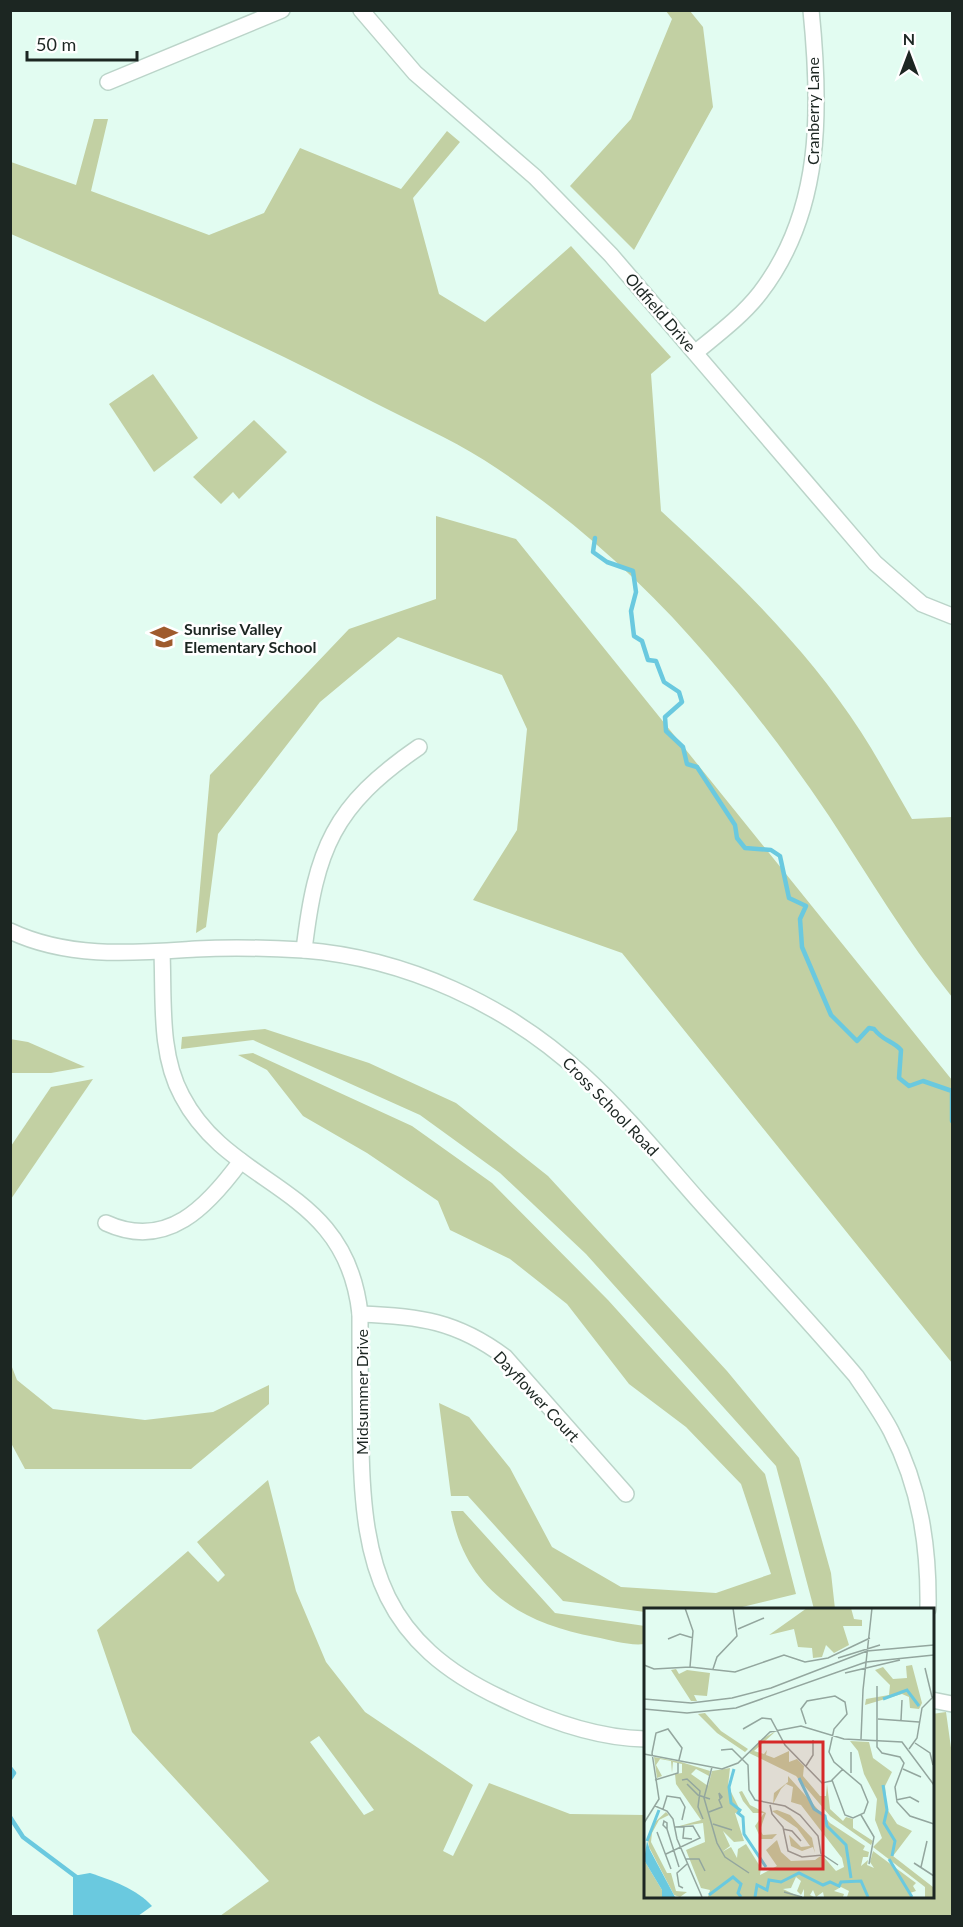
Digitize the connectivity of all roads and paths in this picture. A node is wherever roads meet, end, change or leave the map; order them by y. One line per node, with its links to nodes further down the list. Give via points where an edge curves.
1 (282, 10): 4 (street)
2 (362, 10): 5 (street, Oldfield Drive, via 415,73 564,205)
3 (811, 10): 5 (street, Cranberry Lane, via 814,158 800,220 789,247 759,294)
4 (108, 82)
5 (696, 352): 6 (street, Oldfield Drive, via 875,563 922,604)
6 (952, 616)
7 (419, 747): 9 (street, via 370,783 331,836 310,893)
8 (10, 931): 10 (street, Cross School Road, via 73,950)
9 (304, 950): 10 (street, Cross School Road, via 240,948); 15 (street, Cross School Road, via 387,966 495,1010 557,1052 607,1099 840,1357 890,1429 916,1494 924,1530)
10 (162, 953): 11 (street, Midsummer Drive, via 172,1075 193,1116)
11 (241, 1161): 12 (street, via 222,1187 181,1222 149,1232 120,1229); 13 (street, Midsummer Drive, via 291,1196 332,1234 355,1284)
12 (106, 1223)
13 (360, 1314): 14 (street, Dayflower Court, via 436,1321 484,1341 505,1357); 18 (street, Midsummer Drive, via 363,1518 377,1575 399,1618 435,1658 484,1690 562,1724)
14 (626, 1494)
15 (928, 1608)
16 (933, 1700): 17 (street)
17 (952, 1704)
18 (644, 1739)

